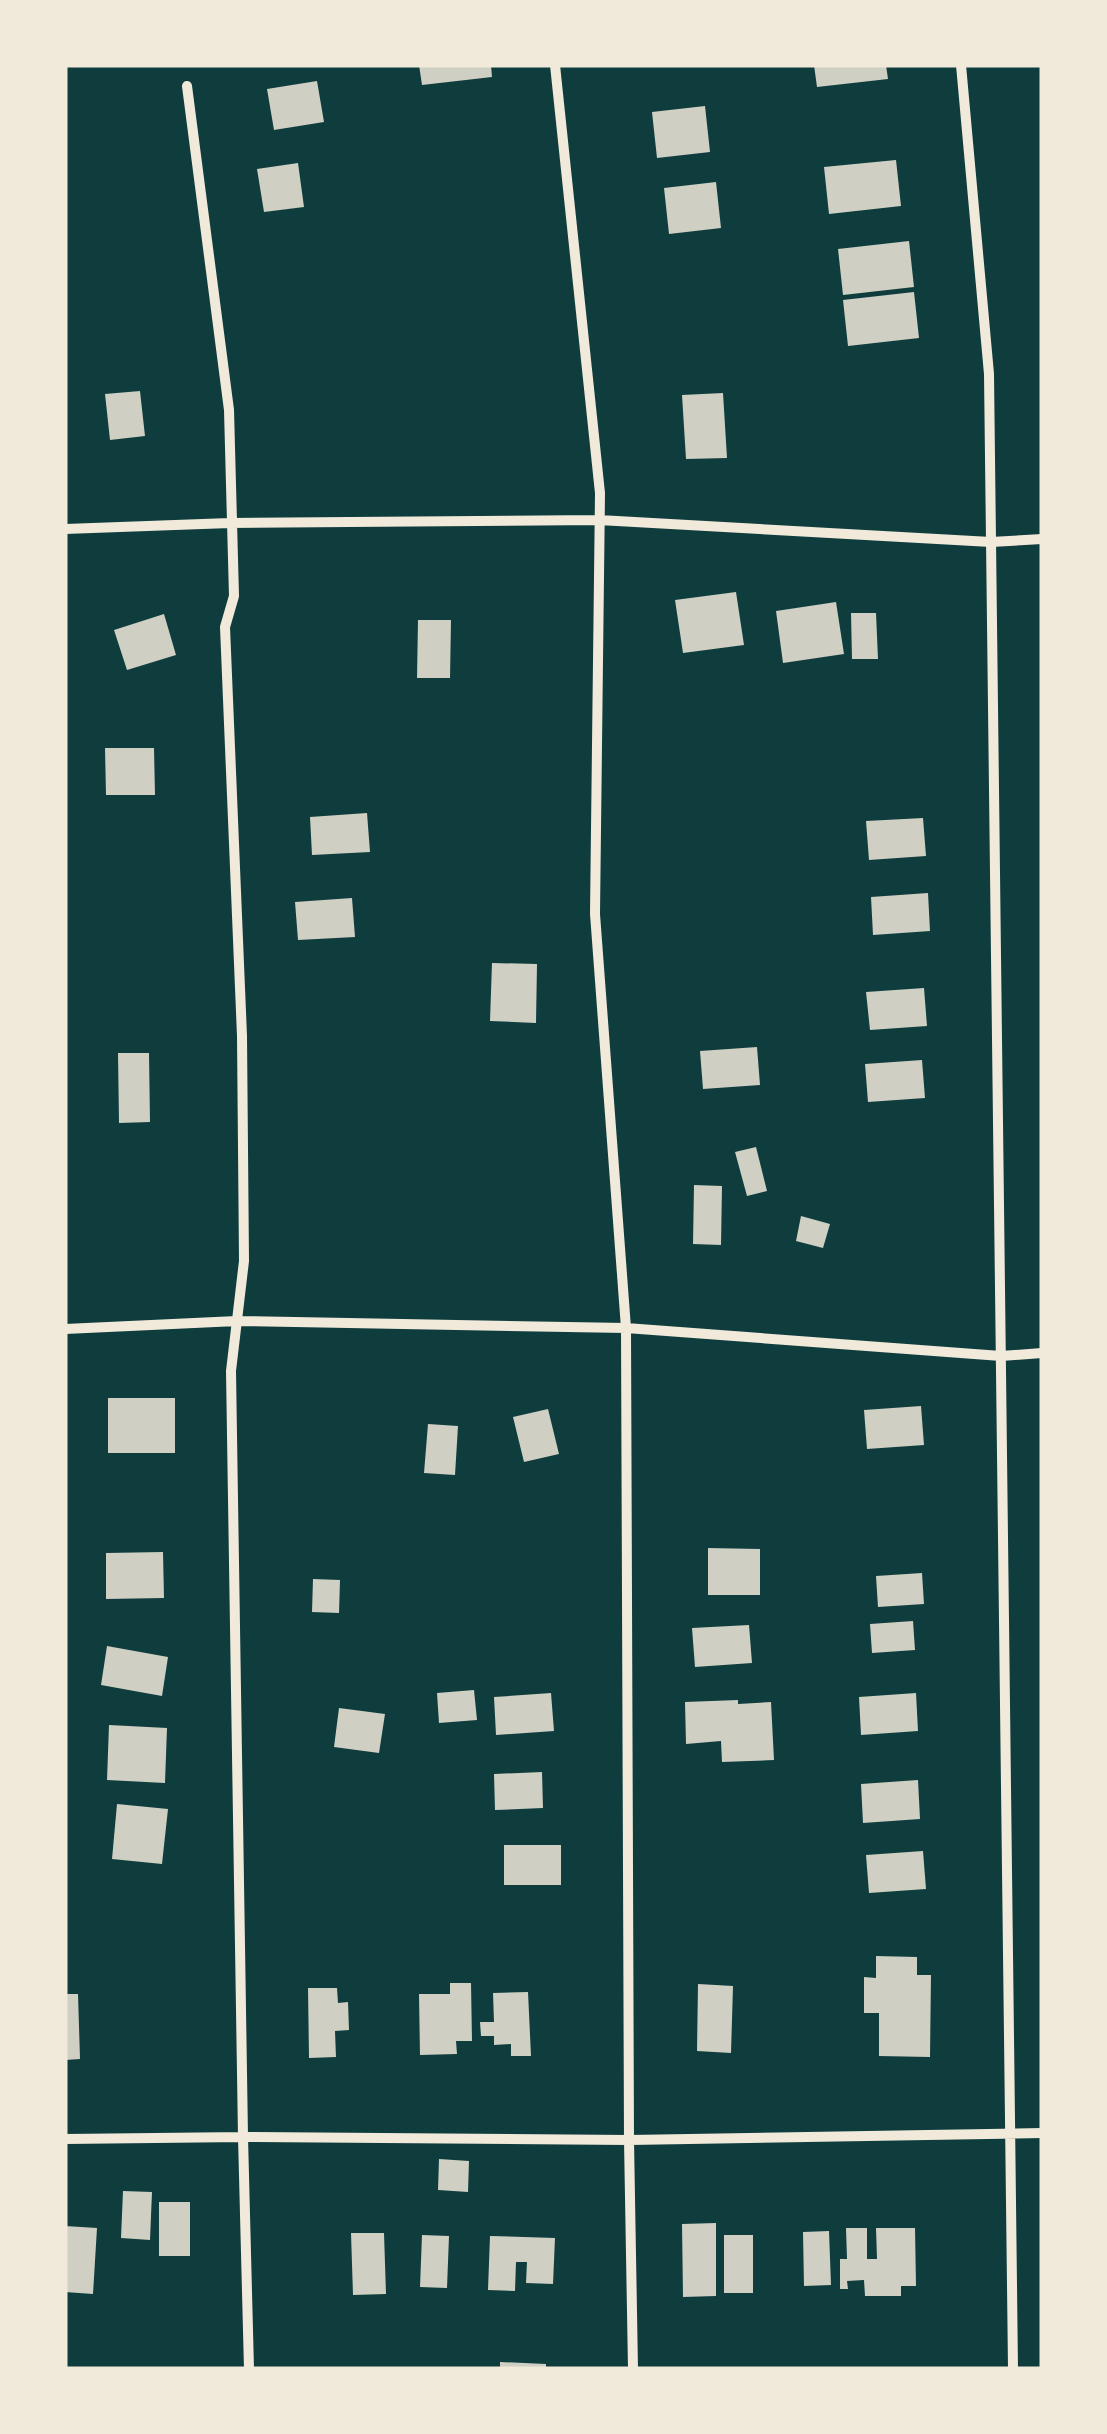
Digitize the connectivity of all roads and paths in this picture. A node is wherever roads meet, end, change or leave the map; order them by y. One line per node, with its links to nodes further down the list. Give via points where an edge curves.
1 (556, 65): 4 (street)
2 (961, 65): 8 (street, via 989,374)
3 (188, 86): 5 (street, via 228,410)
4 (600, 520): 5 (street); 8 (street); 10 (street, via 595,914)
5 (230, 523): 6 (street); 9 (street, via 234,596 225,627 244,1261)
6 (65, 529)
7 (1042, 539): 8 (street)
8 (992, 542): 13 (street)
9 (237, 1321): 10 (street); 11 (street); 16 (street, via 231,1370)
10 (626, 1328): 13 (street); 18 (street)
11 (65, 1329)
12 (1042, 1353): 13 (street)
13 (1001, 1356): 14 (street)
14 (1010, 2133): 15 (street); 18 (street); 21 (street)
15 (1042, 2133)
16 (243, 2137): 17 (street); 18 (street); 19 (street)
17 (65, 2139)
18 (629, 2140): 20 (street)
19 (249, 2369)
20 (633, 2369)
21 (1013, 2369)

